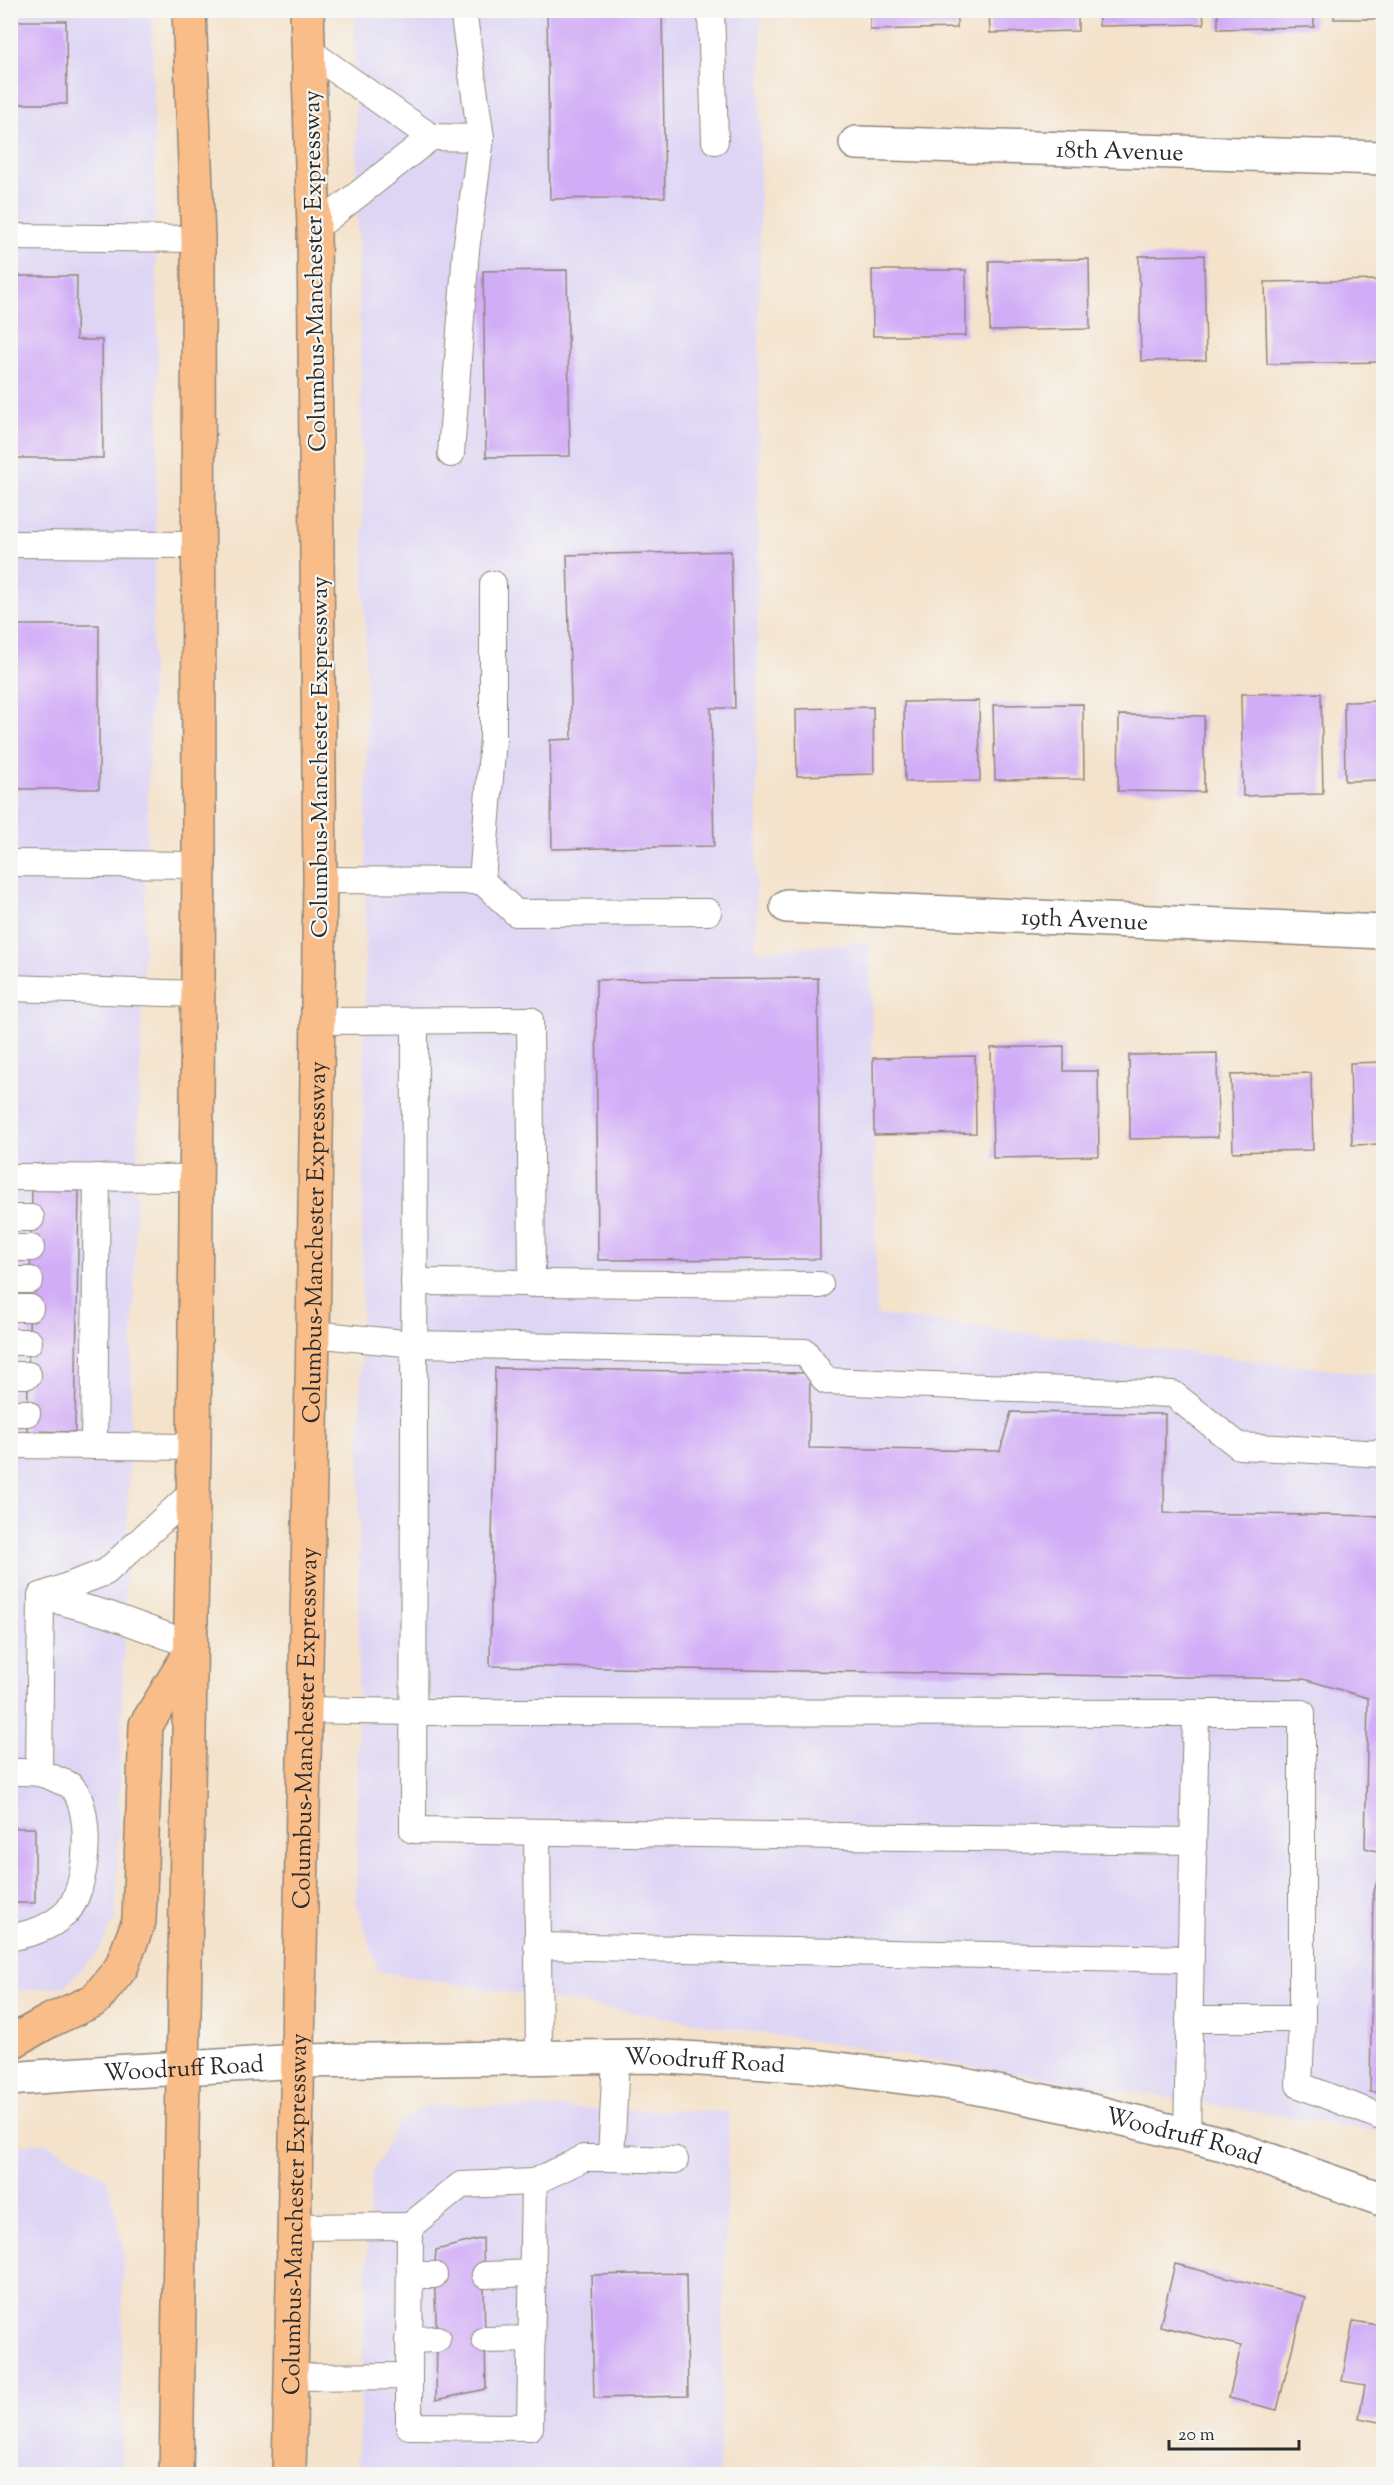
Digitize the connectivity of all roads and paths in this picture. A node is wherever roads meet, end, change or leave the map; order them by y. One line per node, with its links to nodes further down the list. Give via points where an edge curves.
1 (189, 10): 13 (main road)
2 (307, 10): 5 (main road, Columbus-Manchester Expressway)
3 (464, 10): 7 (lane)
4 (711, 10): 8 (lane)
5 (309, 51): 6 (lane); 11 (main road, Columbus-Manchester Expressway)
6 (431, 137): 7 (lane); 11 (lane)
7 (481, 138): 14 (lane, via 466,250)
8 (715, 141)
9 (856, 143): 10 (street, 18th Avenue)
10 (1383, 158)
11 (314, 229): 20 (main road, Columbus-Manchester Expressway)
12 (10, 237): 13 (lane)
13 (198, 238): 16 (main road)
14 (452, 454)
15 (10, 544): 16 (lane)
16 (199, 545): 19 (main road)
17 (493, 584): 21 (lane, via 492,739)
18 (10, 863): 19 (lane)
19 (199, 865): 26 (main road)
20 (320, 879): 21 (lane); 27 (main road, Columbus-Manchester Expressway)
21 (482, 881): 23 (lane, via 516,913)
22 (787, 906): 24 (street, 19th Avenue)
23 (708, 912)
24 (1383, 932)
25 (10, 988): 26 (lane)
26 (198, 994): 31 (main road)
27 (318, 1021): 28 (lane); 35 (main road, Columbus-Manchester Expressway)
28 (415, 1021): 32 (lane); 33 (lane, via 530,1020)
29 (10, 1177): 30 (lane)
30 (97, 1178): 31 (lane); 38 (lane, via 88,1219 85,1375 85,1413)
31 (196, 1178): 39 (main road)
32 (414, 1282): 33 (lane); 36 (lane)
33 (532, 1284): 34 (lane)
34 (820, 1285)
35 (313, 1335): 36 (lane); 44 (main road, Columbus-Manchester Expressway)
36 (414, 1344): 40 (lane, via 805,1352 826,1381 1173,1394 1239,1446); 45 (lane)
37 (10, 1445): 38 (lane)
38 (94, 1446): 39 (lane)
39 (194, 1447): 41 (main road)
40 (1383, 1454)
41 (193, 1492): 42 (lane, via 106,1572); 43 (main road)
42 (41, 1596): 43 (lane, via 107,1614); 48 (lane)
43 (190, 1648): 58 (main road, via 146,1725 139,1921 121,1968 95,2000); 62 (main road)
44 (305, 1710): 45 (lane); 61 (main road, Columbus-Manchester Expressway)
45 (413, 1712): 46 (lane); 49 (lane, via 413,1830)
46 (1196, 1713): 50 (lane); 57 (lane, via 1302,1713)
47 (10, 1772): 48 (lane)
48 (39, 1772): 52 (lane, via 71,1786 83,1807 86,1850 82,1884 66,1913)
49 (537, 1833): 50 (lane); 54 (lane)
50 (1192, 1841): 55 (lane)
51 (10, 1925): 52 (lane)
52 (41, 1932): 53 (lane)
53 (10, 1938)
54 (537, 1946): 55 (lane); 60 (lane)
55 (1190, 1959): 56 (lane)
56 (1189, 2019): 57 (lane); 65 (lane)
57 (1302, 2019): 64 (lane, via 1299,2085)
58 (10, 2043)
59 (616, 2057): 60 (street, Woodruff Road); 65 (street, Woodruff Road, via 815,2066 958,2084); 66 (lane)
60 (539, 2058): 61 (street, Woodruff Road)
61 (297, 2061): 62 (street, Woodruff Road); 71 (main road, Columbus-Manchester Expressway)
62 (182, 2070): 63 (street, Woodruff Road, via 122,2070); 80 (main road)
63 (10, 2079)
64 (1383, 2118)
65 (1187, 2135): 69 (street, Woodruff Road)
66 (611, 2158): 67 (lane); 68 (lane, via 584,2157)
67 (675, 2160)
68 (534, 2182): 70 (lane, via 462,2185); 72 (lane)
69 (1383, 2200)
70 (410, 2226): 71 (lane); 76 (lane, via 422,2275)
71 (293, 2227): 79 (main road, Columbus-Manchester Expressway)
72 (533, 2273): 73 (lane); 75 (lane)
73 (485, 2275)
74 (438, 2339): 76 (lane)
75 (532, 2339): 77 (lane); 78 (lane, via 530,2427 409,2427)
76 (408, 2340): 78 (lane)
77 (485, 2340)
78 (409, 2376): 79 (lane)
79 (290, 2377): 81 (main road, Columbus-Manchester Expressway)
80 (176, 2475)
81 (289, 2475)

